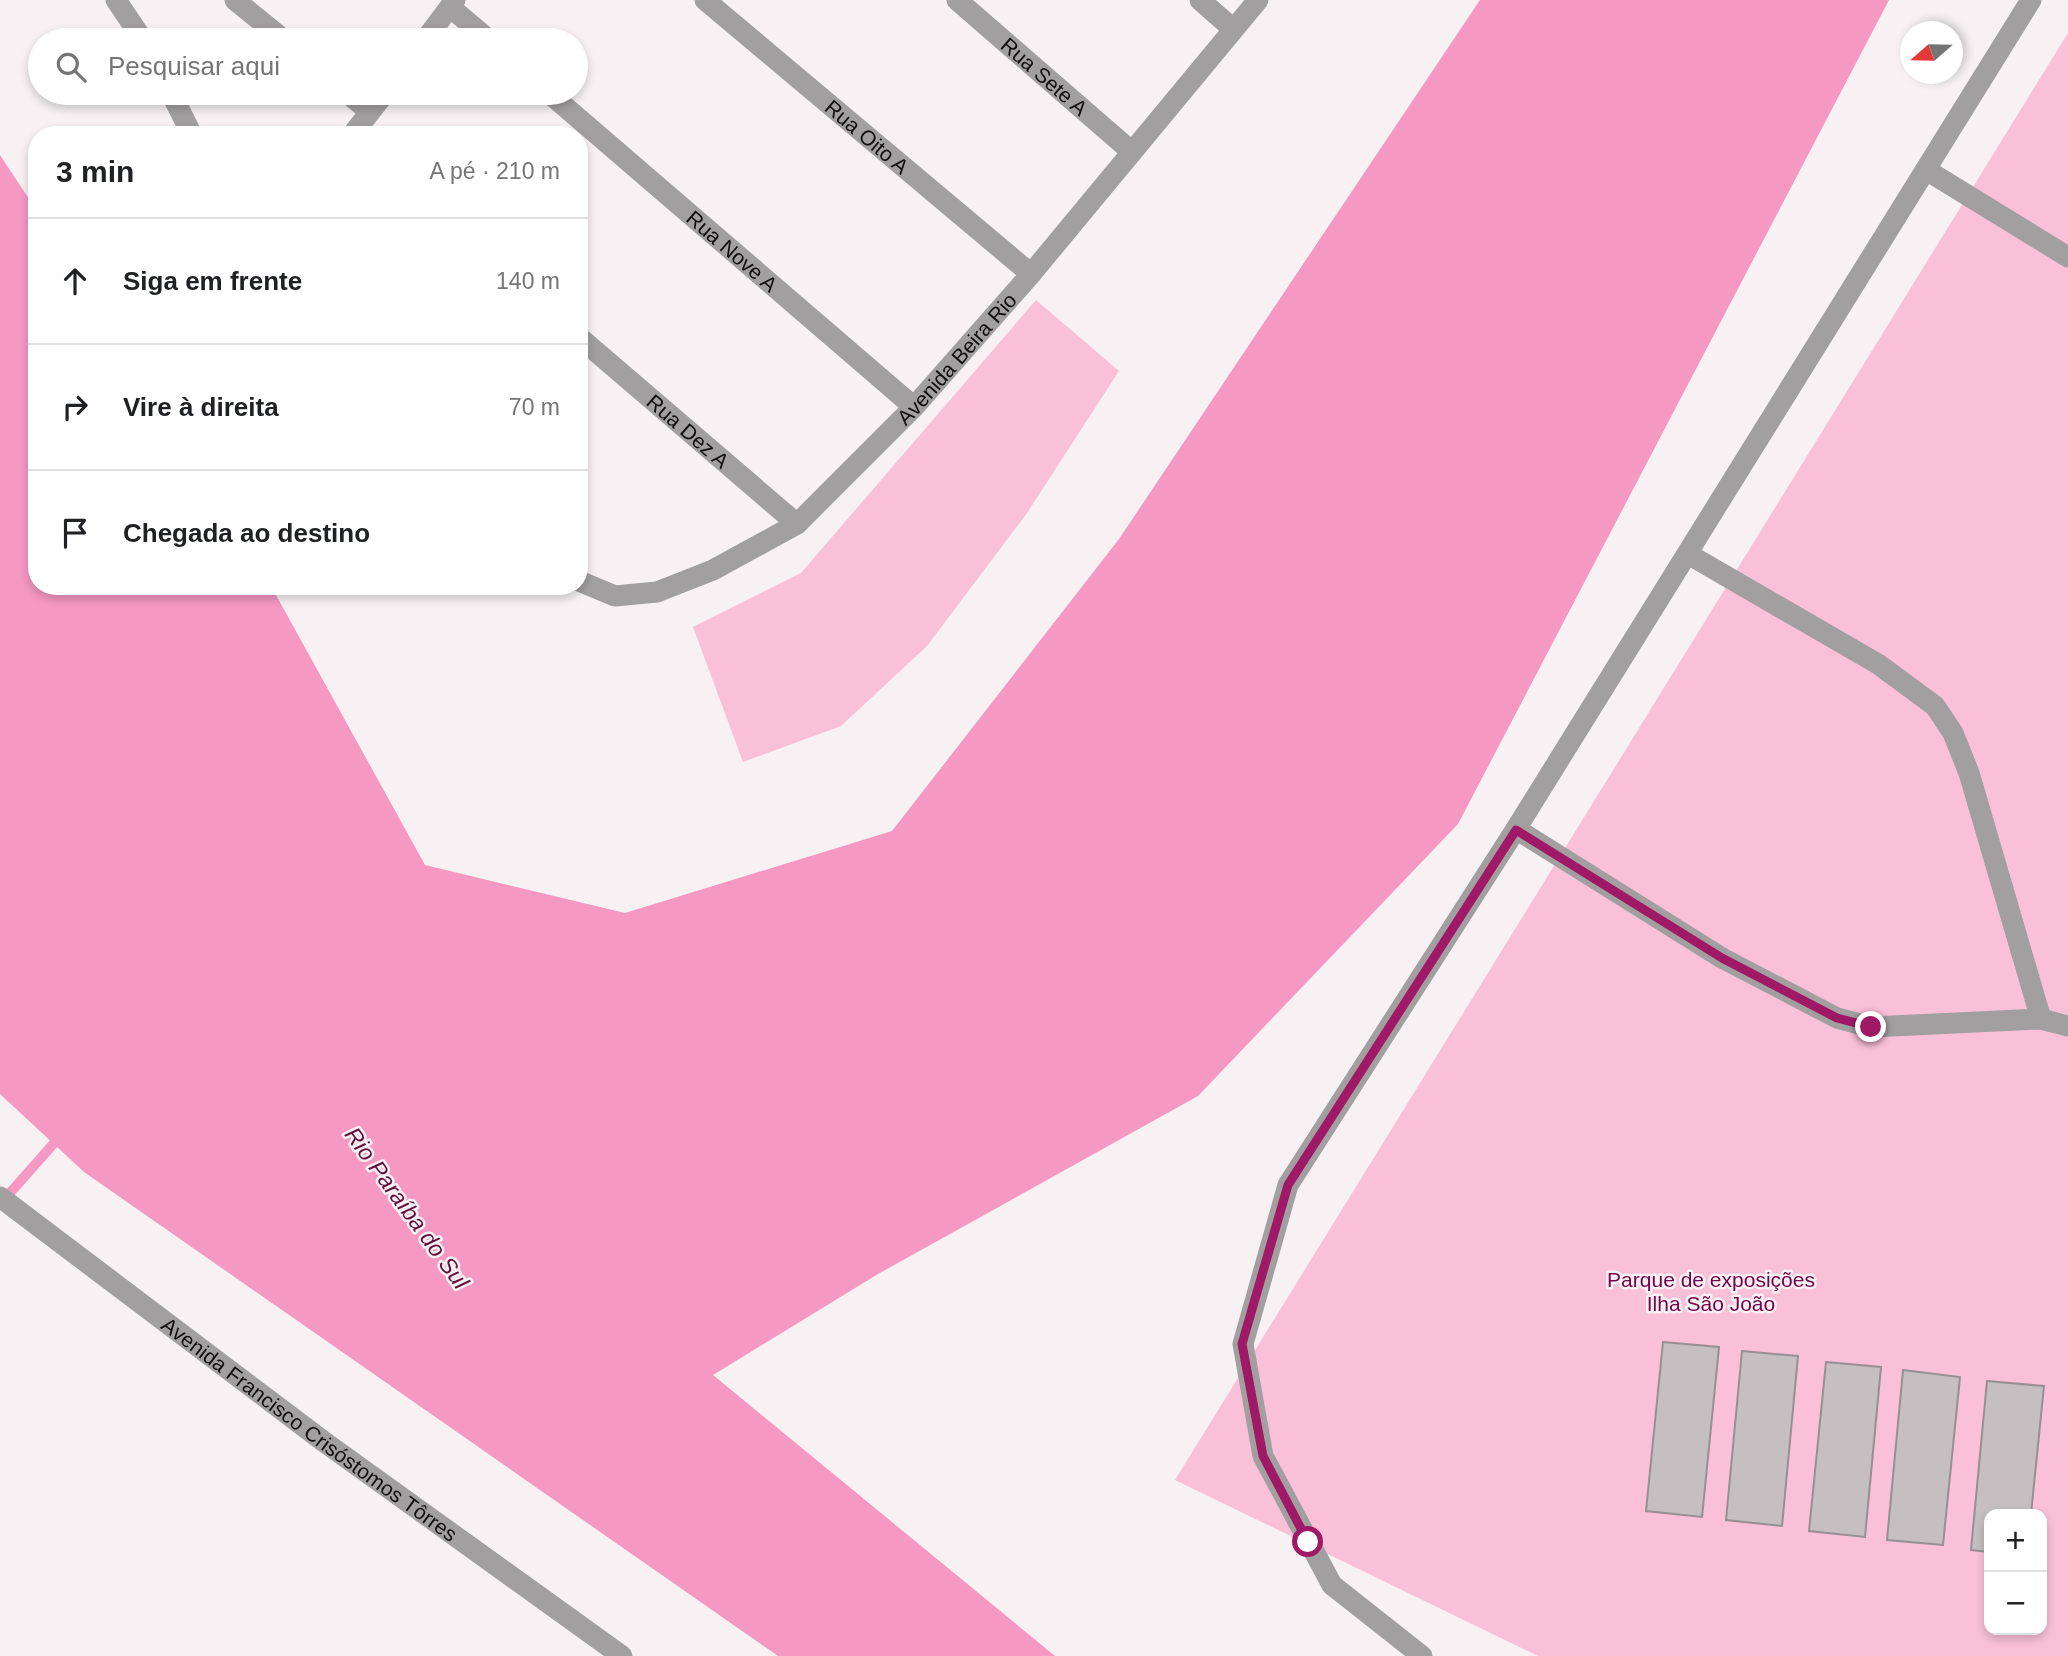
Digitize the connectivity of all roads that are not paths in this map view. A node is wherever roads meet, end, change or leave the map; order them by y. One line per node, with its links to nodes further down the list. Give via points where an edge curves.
1 (116, 0): 9 (street)
2 (235, 0): 10 (street)
3 (705, 0): 24 (street, Rua Oito A)
4 (957, 0): 21 (street, Rua Sete A)
5 (1200, 0): 13 (street)
6 (1258, 0): 13 (street, Avenida Beira Rio)
7 (2031, 0): 22 (street)
8 (453, 4): 11 (street); 12 (street)
9 (136, 28)
10 (269, 28)
11 (434, 28)
12 (477, 28)
13 (1233, 29): 21 (street, Avenida Beira Rio)
14 (177, 105): 19 (street)
15 (362, 105): 18 (street)
16 (376, 105): 18 (street)
17 (564, 105): 26 (street, Rua Nove A)
18 (370, 112): 20 (street)
19 (188, 126)
20 (359, 126)
21 (1132, 152): 24 (street, Avenida Beira Rio)
22 (1928, 170): 23 (street); 28 (street)
23 (2068, 257)
24 (1031, 274): 26 (street, Avenida Beira Rio)
25 (588, 345): 27 (street, Rua Dez A)
26 (914, 407): 27 (street, Avenida Beira Rio)
27 (797, 524): 29 (street, Avenida Beira Rio, via 713,570 657,592 615,596)
28 (1688, 554): 30 (street); 31 (street, via 1878,664 1935,706 1953,733 1969,774)
29 (588, 585)
30 (1516, 830): 31 (street, via 1722,958 1837,1018 1871,1027); 35 (street, via 1288,1185 1242,1344 1263,1456 1332,1585)
31 (2041, 1020): 32 (street)
32 (2068, 1026)
33 (0, 1197): 34 (street, Avenida Francisco Crisóstomos Tôrres, via 323,1441)
34 (622, 1656)
35 (1422, 1656)

